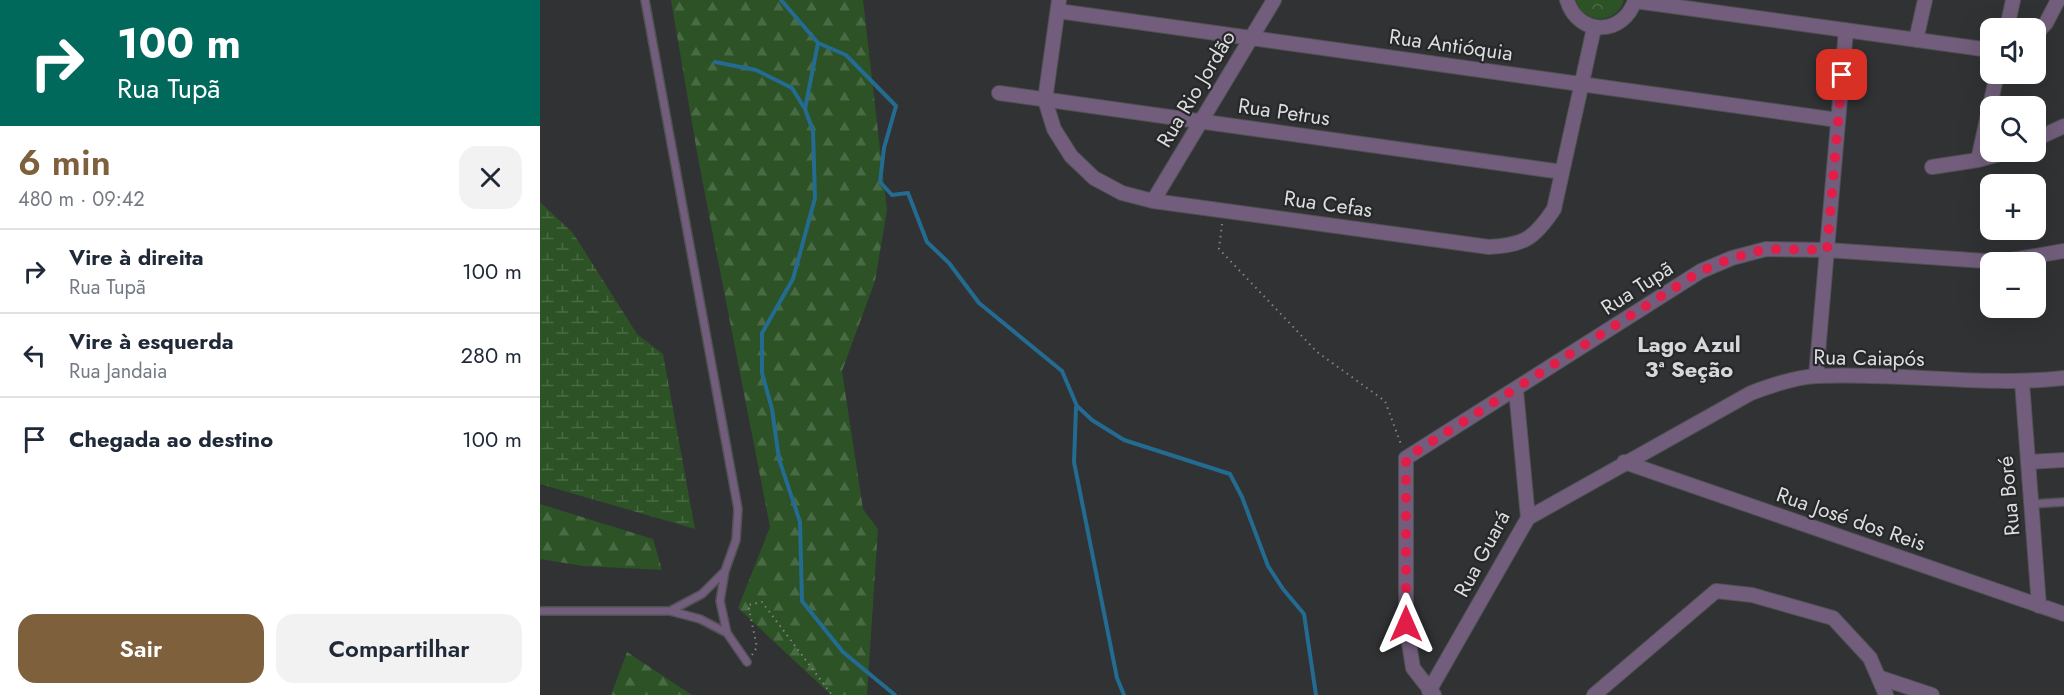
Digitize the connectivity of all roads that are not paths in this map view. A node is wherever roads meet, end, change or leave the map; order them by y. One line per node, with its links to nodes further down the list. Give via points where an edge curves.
1 (645, 0): 40 (lane, via 738,509 736,540)
2 (1274, 0): 13 (street, Rua Rio Jordão)
3 (1567, 0): 11 (street, via 1576,19)
4 (1635, 0): 11 (street, via 1632,11 1616,26); 12 (street)
5 (1924, 0): 14 (street)
6 (2013, 0): 9 (street)
7 (2058, 0): 10 (street)
8 (1058, 6): 13 (street, Rua Antióquia); 19 (street, Rua Cefas)
9 (2009, 18)
10 (2046, 23)
11 (1594, 28): 16 (street, Rua Cefas)
12 (1846, 30): 14 (street); 20 (street)
13 (1251, 38): 16 (street, Rua Antióquia); 21 (street, Rua Rio Jordão)
14 (1916, 40): 15 (street)
15 (1980, 49)
16 (1582, 84): 20 (street, Rua Antióquia); 26 (street, Rua Cefas)
17 (1995, 84): 24 (street)
18 (999, 93): 19 (street, Rua Petrus)
19 (1045, 100): 21 (street, Rua Petrus); 27 (street, Rua Cefas, via 1054,129 1071,156 1094,178 1122,193)
20 (1838, 120): 28 (street)
21 (1201, 122): 26 (street, Rua Petrus); 27 (street, Rua Rio Jordão)
22 (2064, 126): 23 (street)
23 (2046, 134)
24 (1978, 160): 25 (street)
25 (1932, 167)
26 (1562, 172): 27 (street, Rua Cefas, via 1554,209 1539,232 1516,245 1488,247)
27 (1153, 201)
28 (1827, 250): 29 (street, Rua Tupã, via 2000,262); 30 (street); 33 (street, Rua Tupã, via 1766,249 1701,271)
29 (2064, 251)
30 (1816, 376): 32 (street, Rua Caiapós); 35 (street, Rua Caiapós, via 1751,393)
31 (2064, 378): 32 (street, Rua Caiapós)
32 (2022, 382): 36 (street, Rua Boré)
33 (1516, 390): 39 (street, Rua Guará); 48 (street, Rua Tupã, via 1406,458 1406,624 1413,668)
34 (2064, 460): 36 (street)
35 (1624, 462): 39 (street, Rua Caiapós); 41 (street, Rua José dos Reis)
36 (2028, 462): 38 (street, Rua Boré)
37 (2064, 502): 38 (lane)
38 (2031, 504): 41 (street, Rua Boré)
39 (1528, 518): 48 (street, Rua Guará)
40 (725, 571): 43 (lane, via 702,594); 45 (lane, via 720,601)
41 (2039, 606): 44 (street, Rua José dos Reis)
42 (540, 611): 43 (lane)
43 (670, 611): 45 (lane, via 700,619)
44 (2064, 614)
45 (727, 633): 46 (lane)
46 (747, 662)
47 (1881, 678): 49 (street, via 1870,658 1833,618 1752,595 1716,591); 50 (street); 51 (street)
48 (1432, 693)
49 (1594, 695)
50 (1886, 695)
51 (1932, 695)

